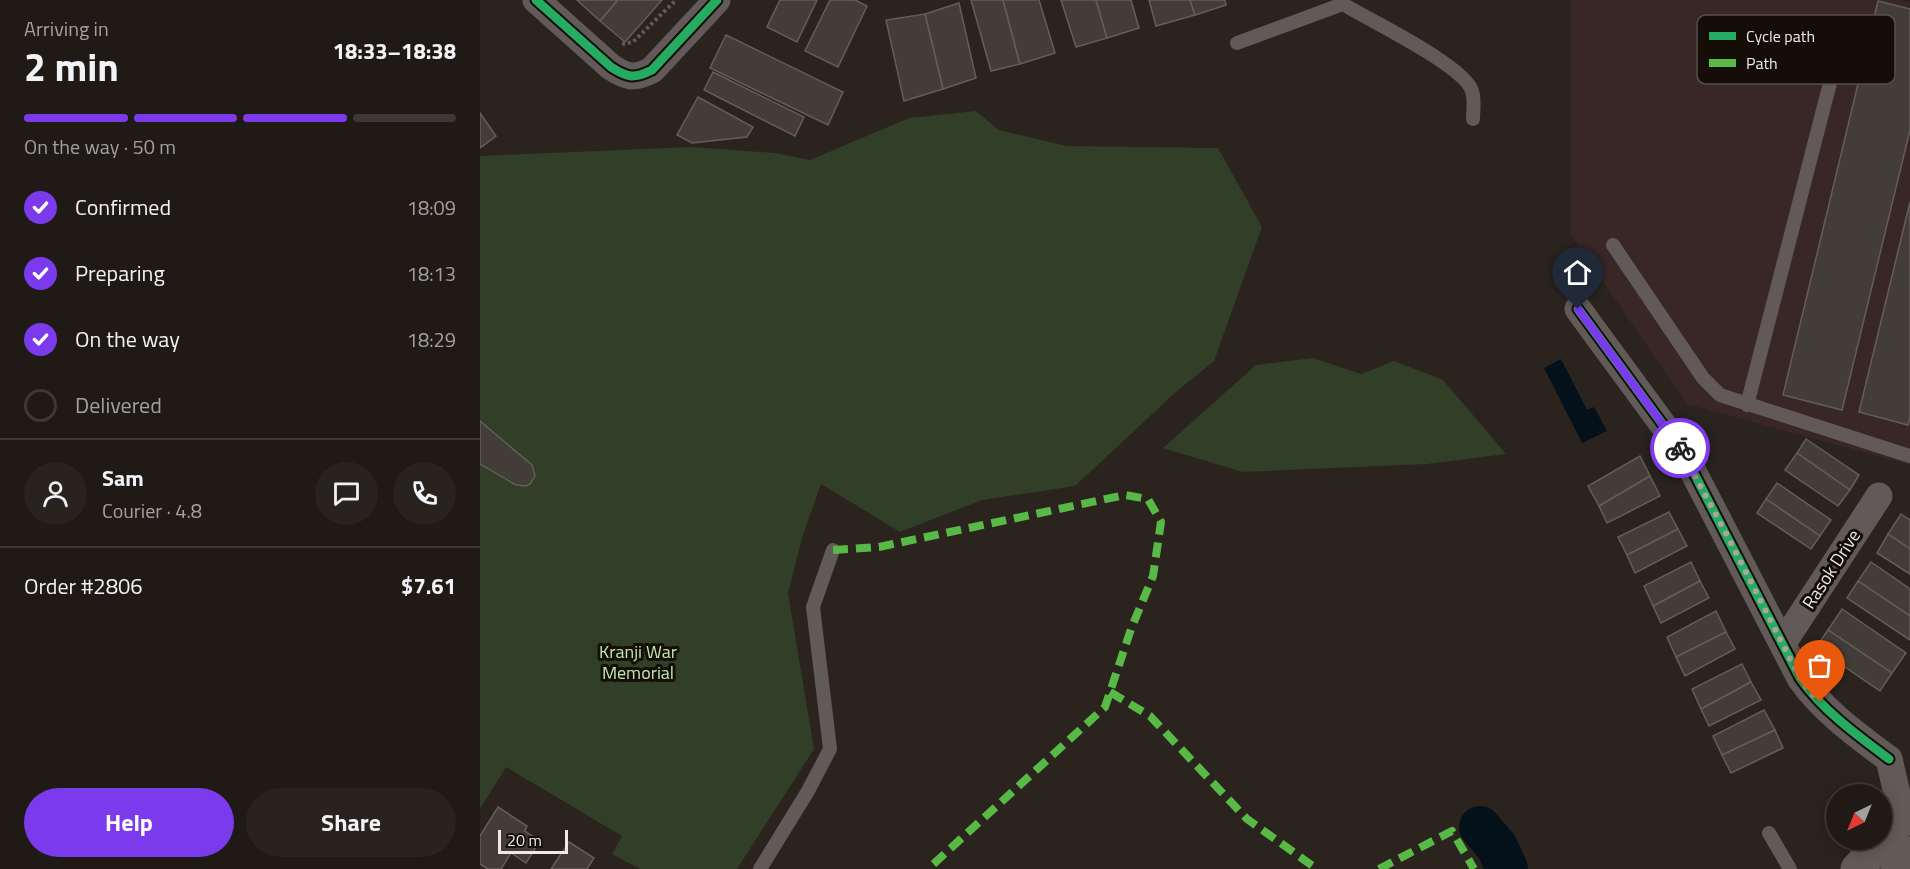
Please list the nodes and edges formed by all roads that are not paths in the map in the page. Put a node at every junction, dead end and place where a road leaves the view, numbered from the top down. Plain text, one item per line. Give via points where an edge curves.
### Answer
1 (536, 0) edge
2 (717, 0) edge
3 (1342, 2) edge
4 (1237, 43) dead end
5 (1830, 84) edge
6 (1473, 119) dead end
7 (1613, 244) dead end
8 (1578, 309) dead end
9 (1747, 405) junction
10 (1910, 456) edge
11 (1879, 496) dead end
12 (833, 550) dead end
13 (1782, 643) junction
14 (1900, 759) edge
15 (1905, 831) edge
16 (1768, 833) dead end
17 (760, 869) edge
18 (1790, 869) edge
19 (1857, 869) edge
20 (1897, 869) edge

1 - 2 street via 611,67 624,75 639,77 652,70
3 - 4 lane
3 - 6 lane via 1417,44 1462,76 1472,91
5 - 9 lane
7 - 9 lane via 1703,378 1720,395
8 - 13 street via 1683,452
9 - 10 lane
11 - 13 street, Rasok Drive
12 - 17 lane via 813,607 830,749
13 - 14 street via 1809,691 1832,713
14 - 15 street via 1899,802
15 - 19 main road
15 - 20 main road
16 - 18 lane

